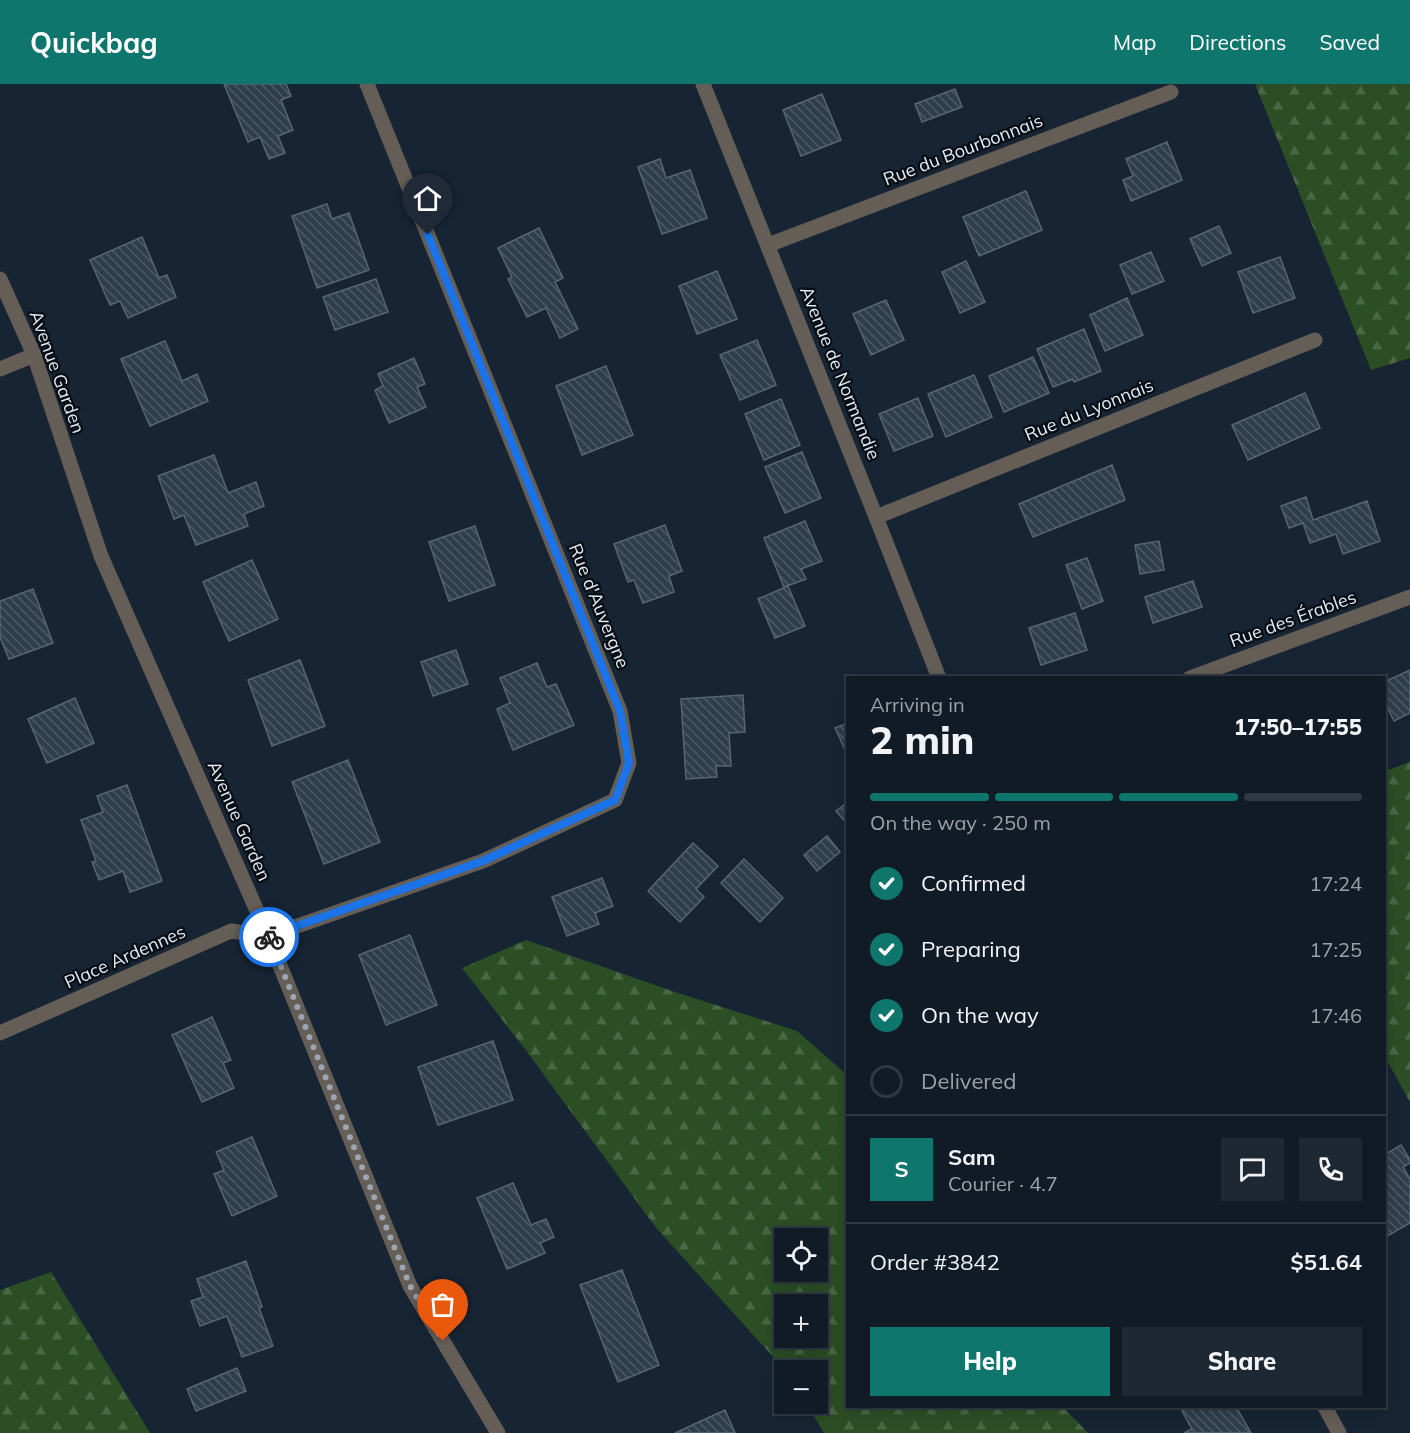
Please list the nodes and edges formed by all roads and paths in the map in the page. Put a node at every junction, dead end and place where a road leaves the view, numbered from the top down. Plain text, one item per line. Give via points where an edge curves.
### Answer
1 (367, 84) edge
2 (703, 84) edge
3 (1171, 92) dead end
4 (768, 245) junction
5 (0, 279) edge
6 (1315, 340) dead end
7 (34, 356) junction
8 (0, 369) edge
9 (876, 517) junction
10 (1410, 597) edge
11 (938, 676) edge
12 (1195, 676) edge
13 (268, 936) junction
14 (0, 1033) edge
15 (1326, 1408) edge
16 (498, 1433) edge
17 (1339, 1433) edge

1 - 13 street, Rue d'Auvergne via 620,711 629,763 615,800 483,861
2 - 4 street, Avenue de Normandie
3 - 4 street, Rue du Bourbonnais
4 - 9 street, Avenue de Normandie
5 - 7 street, Avenue Garden
6 - 9 street, Rue du Lyonnais
7 - 8 street
7 - 13 street, Avenue Garden via 101,556
9 - 11 street, Avenue de Normandie
10 - 12 street, Rue des Érables
13 - 14 street, Place Ardennes via 231,931
13 - 16 street, Avenue Garden via 410,1286
15 - 17 street

